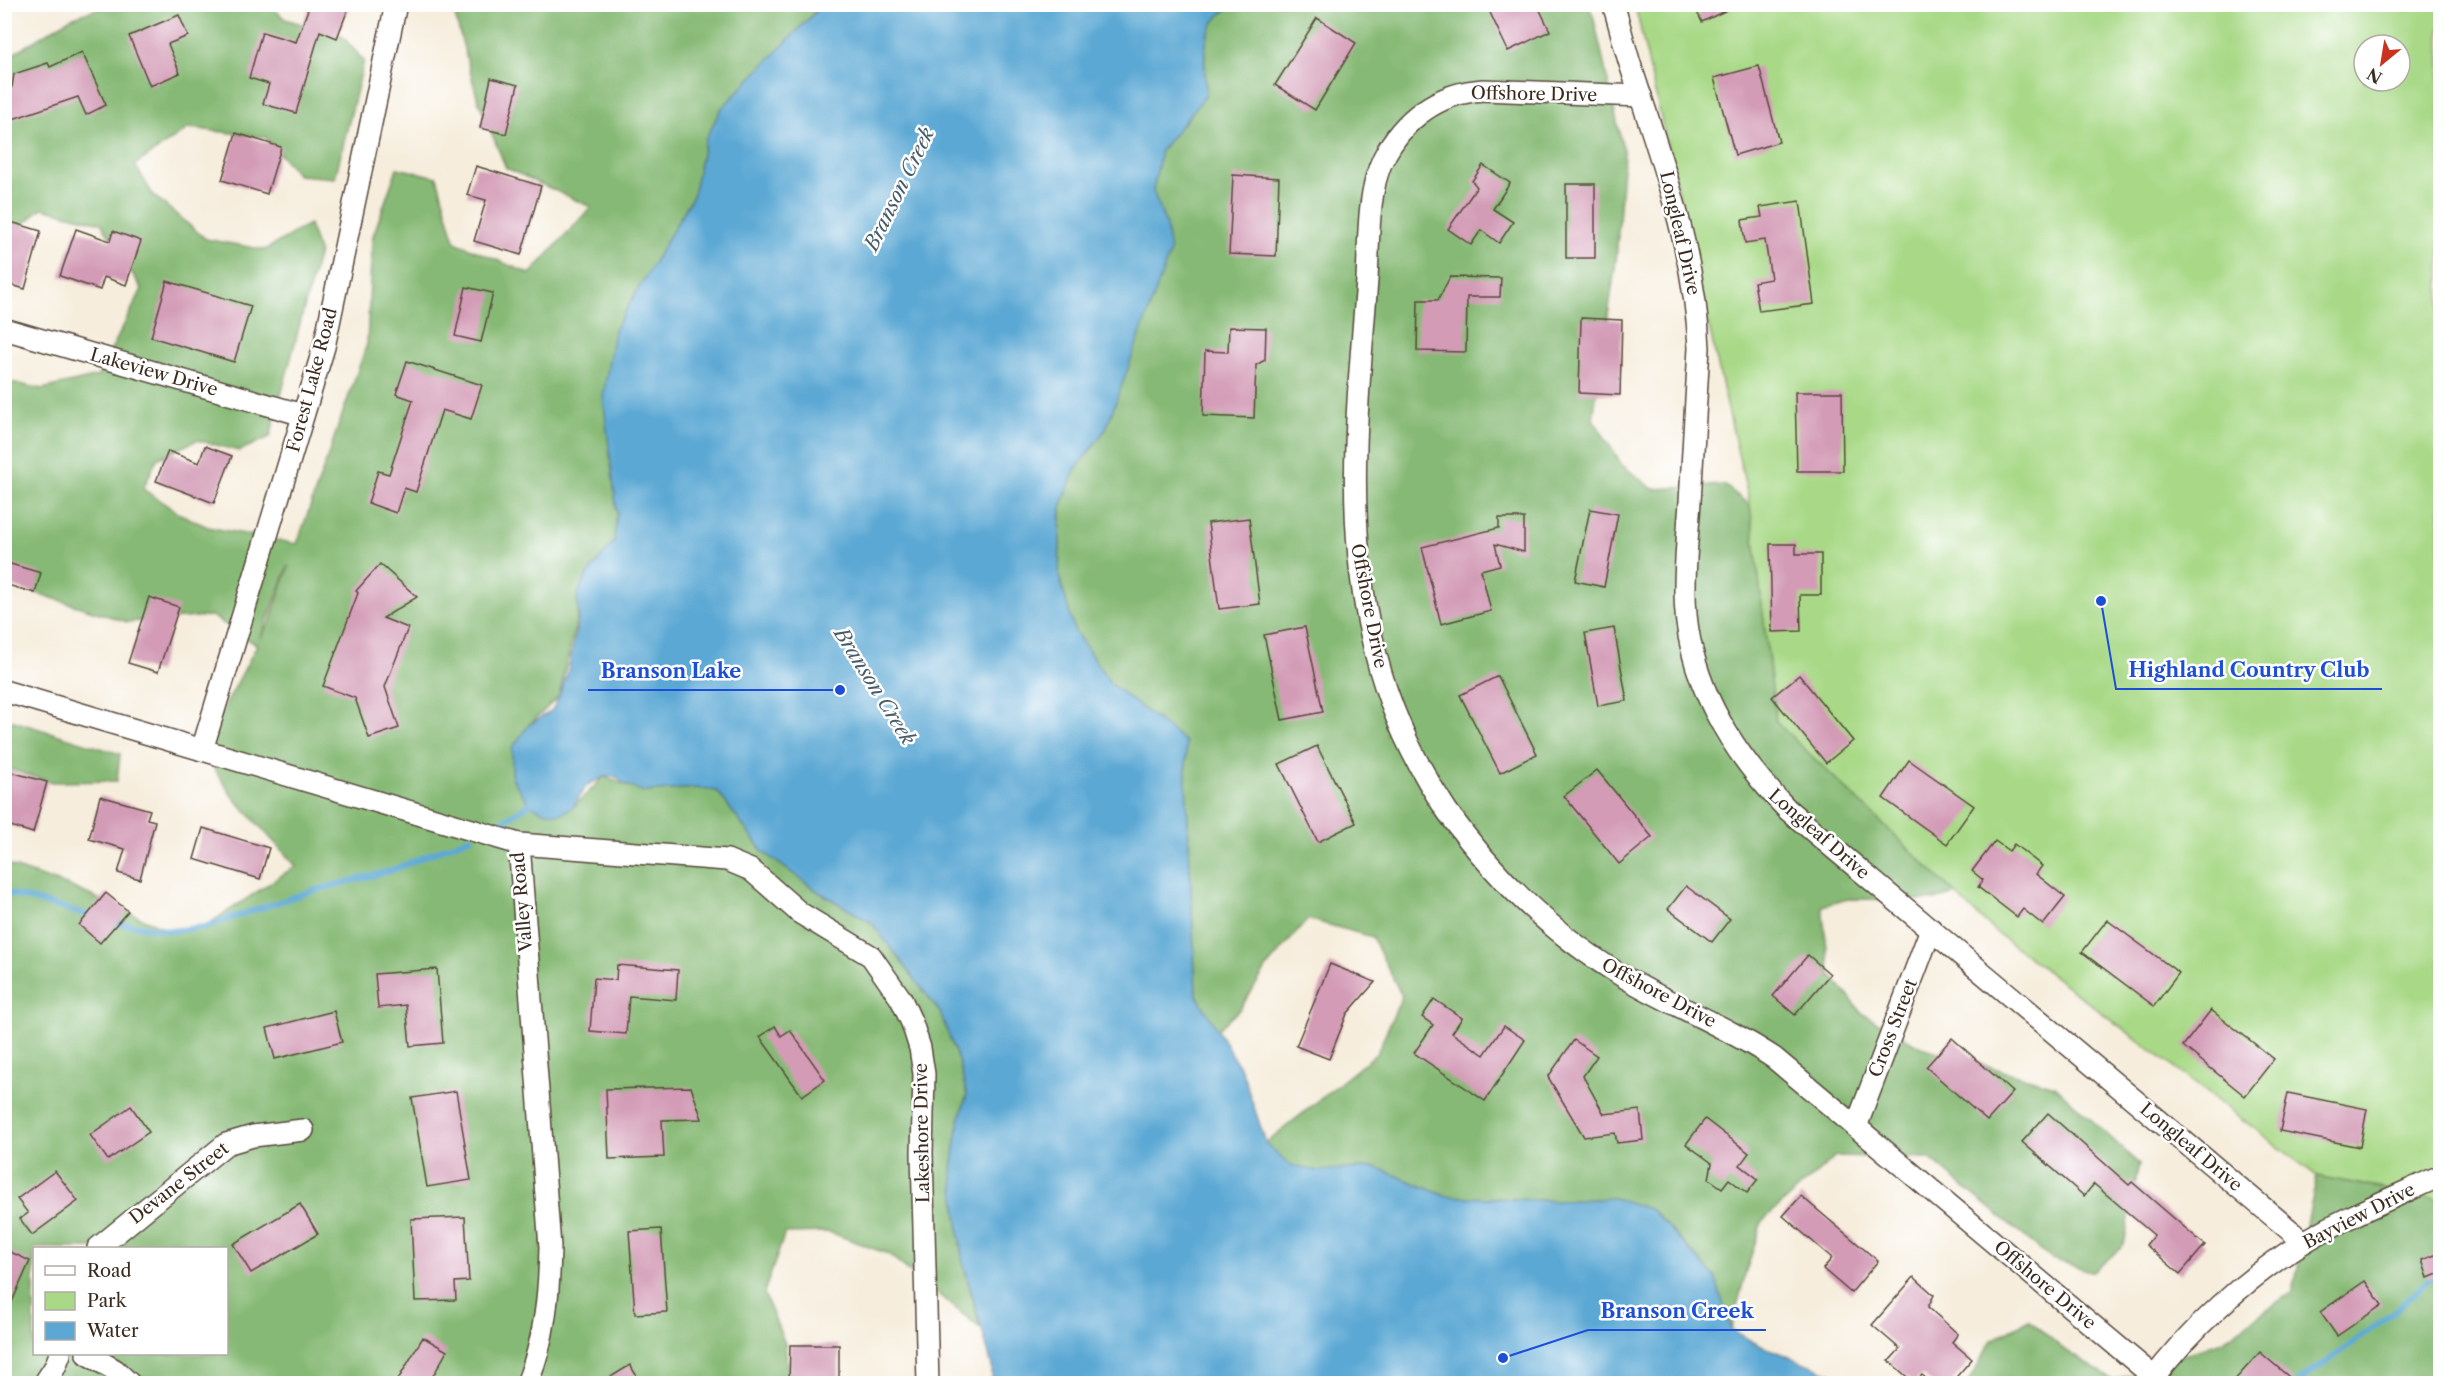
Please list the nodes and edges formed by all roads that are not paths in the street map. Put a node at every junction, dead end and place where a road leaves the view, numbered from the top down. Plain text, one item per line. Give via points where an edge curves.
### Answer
1 (396, 4) edge
2 (1613, 4) edge
3 (1641, 96) junction
4 (4, 329) edge
5 (303, 415) junction
6 (4, 691) edge
7 (202, 750) junction
8 (519, 844) junction
9 (1931, 928) junction
10 (1856, 1127) junction
11 (303, 1130) dead end
12 (2440, 1176) edge
13 (2304, 1242) junction
14 (99, 1247) edge
15 (59, 1355) edge
16 (90, 1355) edge
17 (2152, 1380) edge
18 (44, 1383) edge
19 (130, 1383) edge
20 (527, 1383) edge
21 (928, 1383) edge

1 - 5 street, Forest Lake Road via 324,347
2 - 3 street, Longleaf Drive
3 - 9 street, Longleaf Drive via 1672,193 1697,309 1699,348 1685,590 1702,680 1726,734 1760,782 1788,810
3 - 10 street, Offshore Drive via 1483,90 1457,93 1412,119 1394,139 1382,162 1372,200 1354,484 1362,588 1372,640 1387,690 1418,762 1468,839 1520,897 1591,956 1624,977 1741,1036 1766,1053
4 - 5 street, Lakeview Drive
5 - 7 street, Forest Lake Road
6 - 7 street, Valley Road
7 - 8 street, Valley Road
8 - 20 street, Valley Road via 550,1247 545,1325
8 - 21 street, Lakeshore Drive via 710,858 740,864 801,913 871,956 901,999 912,1023 924,1074 922,1153
9 - 10 street, Cross Street
9 - 13 street, Longleaf Drive
10 - 17 street, Offshore Drive
11 - 14 street, Devane Street via 253,1136 226,1144
12 - 13 street, Bayview Drive
13 - 17 street, Bayview Drive via 2221,1306
15 - 18 street
16 - 19 street

